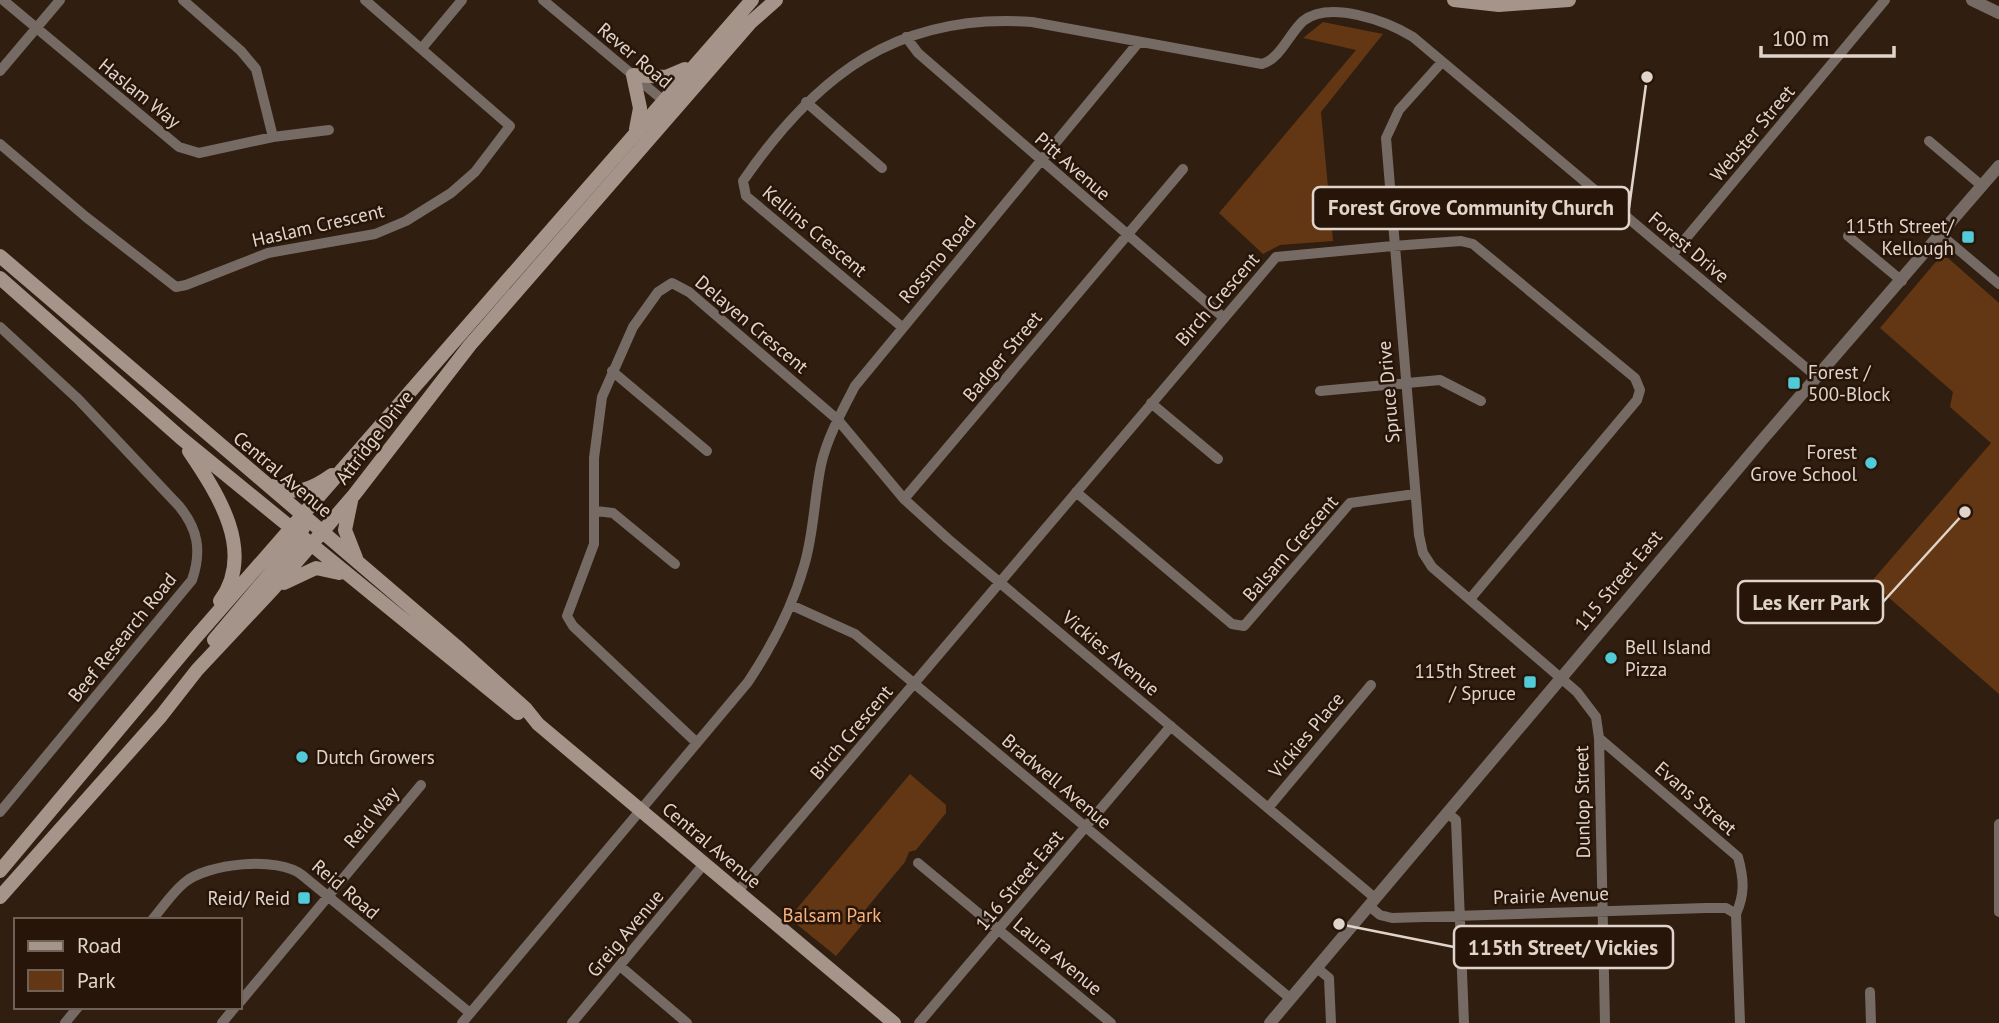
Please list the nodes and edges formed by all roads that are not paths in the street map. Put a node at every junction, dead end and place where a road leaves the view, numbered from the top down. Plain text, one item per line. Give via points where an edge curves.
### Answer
1 (3, 0) edge
2 (60, 0) edge
3 (183, 0) edge
4 (365, 0) edge
5 (463, 0) edge
6 (543, 0) edge
7 (752, 0) edge
8 (776, 0) edge
9 (1454, 0) edge
10 (1569, 0) edge
11 (1885, 0) edge
12 (1972, 0) edge
13 (1999, 13) edge
14 (36, 28) junction
15 (906, 37) junction
16 (1138, 43) junction
17 (422, 48) junction
18 (1442, 62) junction
19 (692, 64) junction
20 (0, 71) edge
21 (632, 75) junction
22 (806, 102) junction
23 (668, 104) junction
24 (329, 130) dead end
25 (636, 130) junction
26 (273, 137) junction
27 (1929, 141) dead end
28 (0, 144) edge
29 (1041, 163) junction
30 (1999, 166) edge
31 (883, 168) dead end
32 (1183, 169) dead end
33 (1982, 186) junction
34 (1941, 235) junction
35 (1127, 236) junction
36 (1848, 236) dead end
37 (1393, 246) junction
38 (1672, 255) junction
39 (0, 256) edge
40 (0, 278) edge
41 (1902, 281) junction
42 (1999, 284) edge
43 (1223, 317) junction
44 (0, 327) edge
45 (902, 327) junction
46 (612, 371) junction
47 (1817, 377) junction
48 (1406, 383) junction
49 (1320, 391) dead end
50 (1481, 401) dead end
51 (1151, 403) junction
52 (838, 421) junction
53 (181, 438) junction
54 (707, 451) dead end
55 (1218, 459) dead end
56 (350, 463) junction
57 (262, 482) junction
58 (1076, 492) junction
59 (1415, 494) junction
60 (354, 495) junction
61 (904, 499) junction
62 (596, 511) junction
63 (303, 516) junction
64 (321, 531) junction
65 (301, 537) junction
66 (359, 562) junction
67 (675, 564) dead end
68 (347, 575) junction
69 (1000, 583) junction
70 (273, 589) junction
71 (1470, 599) junction
72 (791, 605) junction
73 (196, 637) junction
74 (197, 670) junction
75 (1560, 677) junction
76 (914, 685) junction
77 (1371, 685) dead end
78 (538, 724) junction
79 (1171, 726) junction
80 (1599, 738) junction
81 (697, 743) junction
82 (421, 785) dead end
83 (1268, 808) junction
84 (641, 811) junction
85 (0, 812) edge
86 (1447, 813) junction
87 (1999, 824) edge
88 (1085, 828) junction
89 (918, 863) dead end
90 (704, 864) junction
91 (0, 871) edge
92 (737, 892) junction
93 (328, 896) junction
94 (0, 897) edge
95 (1372, 902) junction
96 (1999, 906) edge
97 (1602, 911) junction
98 (1999, 912) edge
99 (1462, 914) junction
100 (1736, 914) junction
101 (154, 918) edge
102 (1000, 930) junction
103 (620, 967) junction
104 (1317, 968) junction
105 (1870, 992) dead end
106 (1291, 999) junction
107 (242, 1000) edge
108 (76, 1009) edge
109 (233, 1009) edge
110 (470, 1013) junction
111 (65, 1023) edge
112 (222, 1023) edge
113 (461, 1023) edge
114 (572, 1023) edge
115 (687, 1023) edge
116 (894, 1023) edge
117 (919, 1023) edge
118 (1111, 1023) edge
119 (1270, 1023) edge
120 (1331, 1023) edge
121 (1464, 1023) edge
122 (1605, 1023) edge
123 (1740, 1023) edge
124 (1871, 1023) edge

1 - 14 street
2 - 14 street
3 - 26 street via 256,69
4 - 17 street, Haslam Crescent
5 - 17 street
6 - 21 street, Rever Road
7 - 19 main road, Attridge Drive
8 - 23 main road, Attridge Drive
9 - 10 main road via 1499,5
11 - 38 street, Webster Street
12 - 13 street
14 - 20 street
14 - 26 street, Haslam Way via 179,147 199,153
15 - 16 street, Kellins Crescent via 962,23 1005,20
15 - 22 street, Kellins Crescent via 847,67
15 - 29 street, Pitt Avenue via 918,53
16 - 18 street via 1262,64 1273,60 1304,21 1333,12 1393,26
16 - 29 street, Rossmo Road
17 - 28 street, Haslam Crescent via 510,125 475,172 406,221 375,233 268,253 187,285 169,284
18 - 37 street, Spruce Drive via 1388,127
18 - 38 street, Forest Drive
19 - 21 main road via 666,77
19 - 23 main road, Attridge Drive
21 - 23 street, Rever Road
21 - 25 main road via 640,108
22 - 31 street
22 - 45 street, Kellins Crescent via 749,172 742,189
23 - 25 main road, Attridge Drive
23 - 60 main road, Attridge Drive
24 - 26 street, Haslam Way
25 - 56 main road, Attridge Drive
27 - 33 street
29 - 35 street, Pitt Avenue
29 - 45 street, Rossmo Road
30 - 33 street, 115 Street East
32 - 35 street, Badger Street
33 - 34 street, 115 Street East
34 - 41 street, 115 Street East
34 - 42 street
35 - 43 street, Pitt Avenue
35 - 61 street, Badger Street
36 - 41 street
37 - 43 street, Birch Crescent via 1276,257
37 - 48 street, Spruce Drive
37 - 71 street, Birch Crescent via 1461,242 1479,247 1635,378 1640,390 1623,418
38 - 47 street, Forest Drive
39 - 57 main road, Central Avenue
40 - 53 main road, Central Avenue
41 - 47 street, 115 Street East
43 - 51 street, Birch Crescent
44 - 85 street, Beef Research Road via 62,383 179,506 192,522 200,559 185,589
45 - 52 street, Rossmo Road via 855,386
46 - 52 street, Delayen Crescent via 645,309 665,286 676,284
46 - 54 street
46 - 62 street, Delayen Crescent via 595,436
47 - 75 street, 115 Street East
48 - 49 street
48 - 50 street via 1440,380
48 - 59 street, Spruce Drive
51 - 55 street
51 - 58 street, Birch Crescent
52 - 61 street, Vickies Avenue
52 - 72 street, Rossmo Road via 822,463 809,547
53 - 65 main road, Central Avenue
53 - 73 main road via 214,492 237,554 227,592
56 - 57 main road via 307,490 289,491
56 - 63 main road, Attridge Drive
57 - 63 main road, Central Avenue
58 - 59 street, Balsam Crescent via 1232,624 1244,626 1350,503
58 - 69 street, Birch Crescent
59 - 71 street, Spruce Drive via 1423,553 1432,567
60 - 64 main road, Attridge Drive
60 - 66 main road via 345,530
61 - 69 street, Vickies Avenue
62 - 67 street via 613,513
62 - 81 street, Delayen Crescent via 594,544 567,616
63 - 64 main road, Central Avenue
63 - 65 main road, Attridge Drive
64 - 65 main road, Attridge Drive
64 - 66 main road, Central Avenue
65 - 68 main road, Central Avenue
65 - 70 main road, Attridge Drive
65 - 73 main road, Attridge Drive
65 - 74 main road via 214,641
66 - 78 main road, Central Avenue
68 - 70 main road via 316,568
68 - 78 main road, Central Avenue via 520,715
69 - 76 street, Birch Crescent
69 - 79 street, Vickies Avenue
70 - 74 main road, Attridge Drive
71 - 75 street, Spruce Drive
72 - 76 street, Bradwell Avenue via 855,635
72 - 81 street, Rossmo Road via 754,675
73 - 91 main road, Attridge Drive
74 - 94 main road, Attridge Drive
75 - 80 street, Dunlop Street via 1595,717
75 - 86 street, 115 Street East
76 - 88 street, Bradwell Avenue
76 - 92 street, Birch Crescent
77 - 83 street, Vickies Place
78 - 84 main road, Central Avenue
79 - 83 street, Vickies Avenue
79 - 88 street, 116 Street East
80 - 97 street, Dunlop Street
80 - 100 street, Evans Street via 1738,857 1744,878
81 - 84 street, Rossmo Road
82 - 93 street, Reid Way
83 - 95 street, Vickies Avenue
84 - 90 main road, Central Avenue
84 - 110 street
86 - 95 street, 115 Street East
86 - 99 street via 1456,820
87 - 96 street
88 - 102 street, 116 Street East
88 - 106 street, Bradwell Avenue
89 - 102 street, Laura Avenue
90 - 92 main road, Central Avenue
90 - 103 street, Greig Avenue
92 - 116 main road, Central Avenue
93 - 101 street, Reid Road via 284,866 210,869 182,884
93 - 107 street, Reid Way
93 - 110 street, Reid Road
95 - 99 street, Prairie Avenue via 1380,915 1392,918
95 - 104 street, 115 Street East
96 - 98 street
97 - 99 street, Prairie Avenue
97 - 100 street, Prairie Avenue via 1726,908
97 - 122 street, Dunlop Street
99 - 121 street
100 - 123 street, Evans Street
102 - 117 street, 116 Street East
102 - 118 street, Laura Avenue
103 - 114 street, Greig Avenue
103 - 115 street
104 - 106 street, 115 Street East
104 - 120 street via 1329,978
105 - 124 street
106 - 119 street, 115 Street East
108 - 111 street
109 - 112 street
110 - 113 street

